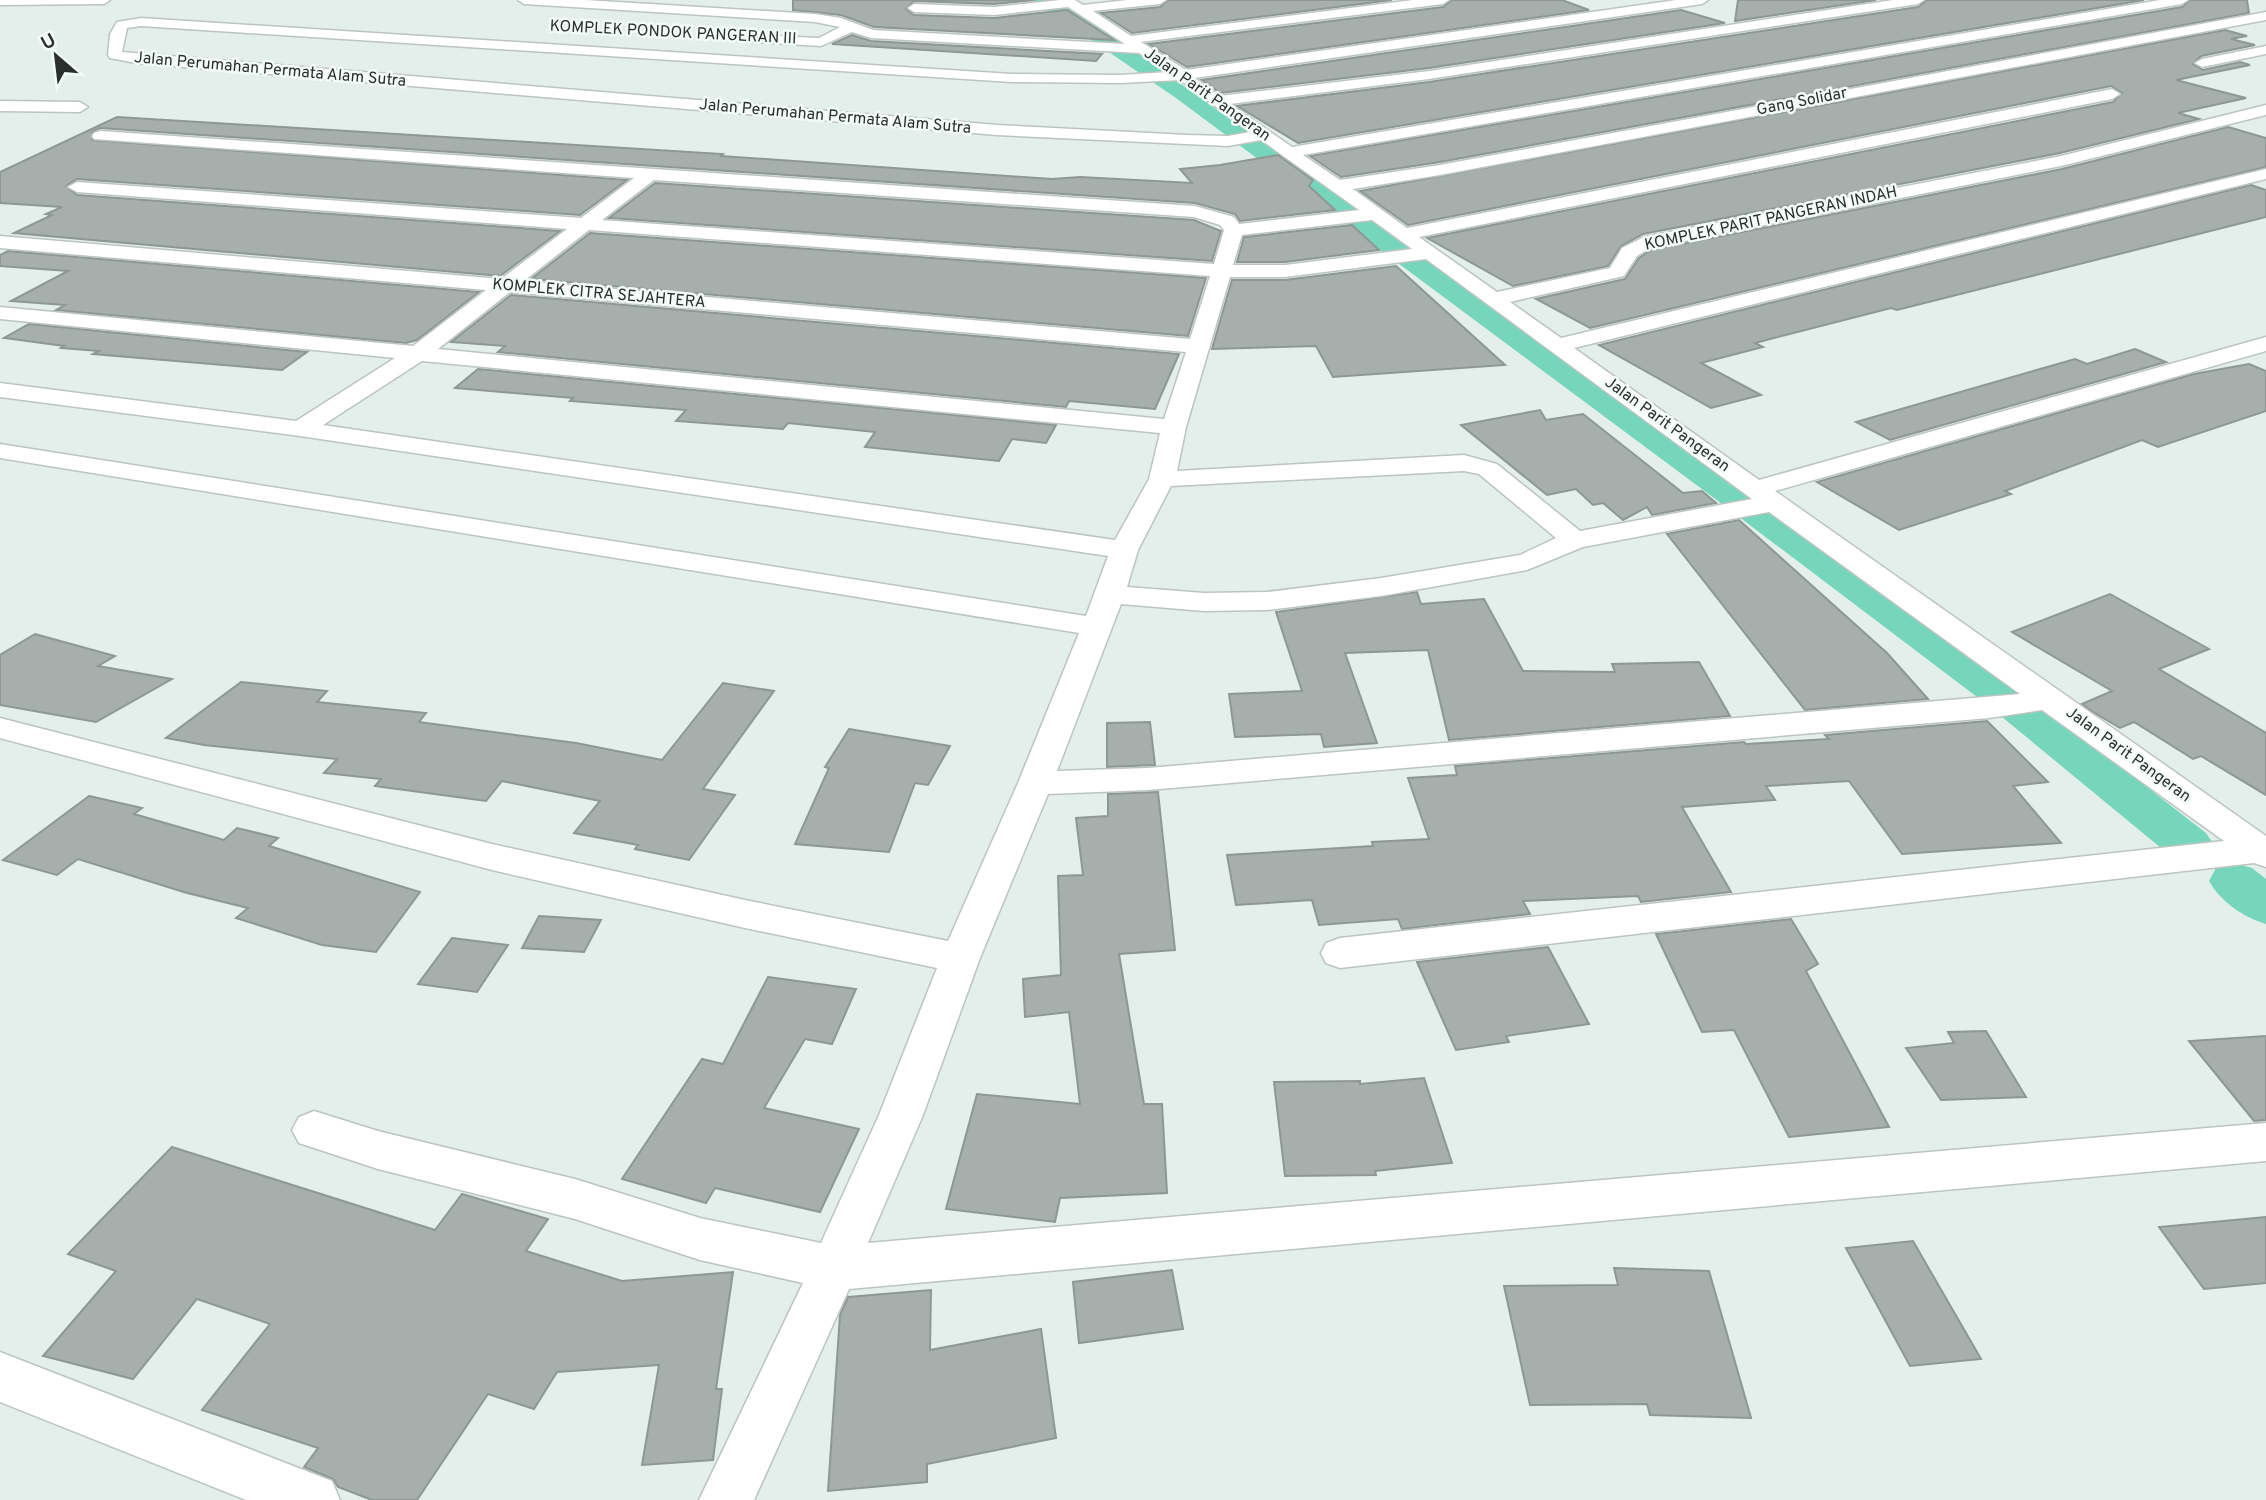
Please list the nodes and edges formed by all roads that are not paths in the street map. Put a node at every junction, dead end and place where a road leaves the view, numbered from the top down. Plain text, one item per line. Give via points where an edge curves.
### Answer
1 (104, 0) edge
2 (524, 0) edge
3 (1160, 0) edge
4 (1443, 0) edge
5 (1702, 0) edge
6 (1918, 0) edge
7 (2182, 0) edge
8 (0, 1) edge
9 (1070, 4) edge
10 (843, 5) dead end
11 (914, 8) dead end
12 (2266, 16) edge
13 (865, 17) dead end
14 (904, 20) dead end
15 (982, 25) dead end
16 (851, 27) junction
17 (726, 36) dead end
18 (1853, 39) dead end
19 (1133, 46) junction
20 (1886, 50) junction
21 (2266, 50) edge
22 (2202, 63) dead end
23 (1178, 75) junction
24 (2112, 94) dead end
25 (1216, 101) junction
26 (0, 106) edge
27 (17, 106) junction
28 (80, 107) dead end
29 (2266, 110) edge
30 (0, 114) edge
31 (100, 136) dead end
32 (1258, 136) junction
33 (1289, 152) junction
34 (650, 174) junction
35 (2266, 174) edge
36 (1338, 186) junction
37 (77, 187) dead end
38 (1370, 215) junction
39 (585, 225) junction
40 (1234, 230) junction
41 (1404, 234) junction
42 (0, 242) edge
43 (1431, 253) junction
44 (1221, 271) junction
45 (506, 286) junction
46 (1494, 299) junction
47 (0, 313) edge
48 (2266, 344) edge
49 (1199, 345) junction
50 (1558, 345) junction
51 (417, 354) junction
52 (0, 390) edge
53 (1174, 426) junction
54 (300, 429) junction
55 (0, 451) edge
56 (1162, 480) junction
57 (1763, 499) junction
58 (1575, 540) junction
59 (1124, 550) junction
60 (1110, 594) junction
61 (1097, 627) junction
62 (2040, 700) junction
63 (0, 728) edge
64 (1035, 783) junction
65 (2263, 852) edge
66 (1340, 953) dead end
67 (960, 958) junction
68 (314, 1130) dead end
69 (2266, 1142) edge
70 (834, 1268) junction
71 (0, 1377) edge
72 (313, 1500) edge
73 (726, 1500) edge

1 - 8 street
2 - 16 street via 815,18
3 - 9 street
4 - 19 street
5 - 23 street
6 - 25 street via 1419,77
7 - 20 street
9 - 11 street via 994,11
9 - 19 street, Jalan Parit Pangeran
10 - 13 street via 826,14
12 - 36 street, Gang Solidar
14 - 15 street
16 - 17 street, KOMPLEK PONDOK PANGERAN III via 821,41
16 - 19 street via 871,34 1095,48
18 - 20 street
19 - 23 street, Jalan Parit Pangeran
20 - 33 street
21 - 22 street
23 - 25 street, Jalan Parit Pangeran
23 - 32 street, Jalan Perumahan Permata Alam Sutra via 1012,78 141,22 122,25 115,55 997,130 1228,141
24 - 41 street
25 - 32 street, Jalan Parit Pangeran
26 - 27 street
27 - 28 street
27 - 30 street
29 - 46 street, KOMPLEK PARIT PANGERAN INDAH via 2061,160 1644,243 1629,252 1617,272
31 - 34 street
32 - 33 street, Jalan Parit Pangeran
33 - 36 street, Jalan Parit Pangeran
34 - 39 street
34 - 40 street via 1195,212 1227,221
35 - 50 street
36 - 38 street, Jalan Parit Pangeran
37 - 39 street
38 - 40 street
38 - 41 street, Jalan Parit Pangeran
39 - 44 street
39 - 45 street
40 - 44 street
41 - 43 street, Jalan Parit Pangeran
42 - 45 street, KOMPLEK CITRA SEJAHTERA
43 - 44 street via 1285,271
43 - 46 street, Jalan Parit Pangeran
44 - 49 street
45 - 49 street, KOMPLEK CITRA SEJAHTERA
45 - 51 street
46 - 50 street, Jalan Parit Pangeran
47 - 51 street
48 - 57 street
49 - 53 street
50 - 57 street, Jalan Parit Pangeran
51 - 53 street
51 - 54 street
52 - 54 street
53 - 56 street
54 - 59 street
55 - 61 street
56 - 58 street via 1464,463 1488,469
56 - 59 street
57 - 58 street via 1728,511
57 - 62 street, Jalan Parit Pangeran
58 - 60 street via 1527,562 1266,601 1203,602
59 - 60 street
60 - 61 street
61 - 64 street
62 - 64 street via 1161,778
62 - 65 street, Jalan Parit Pangeran
63 - 67 street via 492,858
64 - 67 street
65 - 66 street
67 - 70 street via 901,1115
68 - 70 street via 575,1199 700,1239
69 - 70 street
70 - 73 street
71 - 72 street

